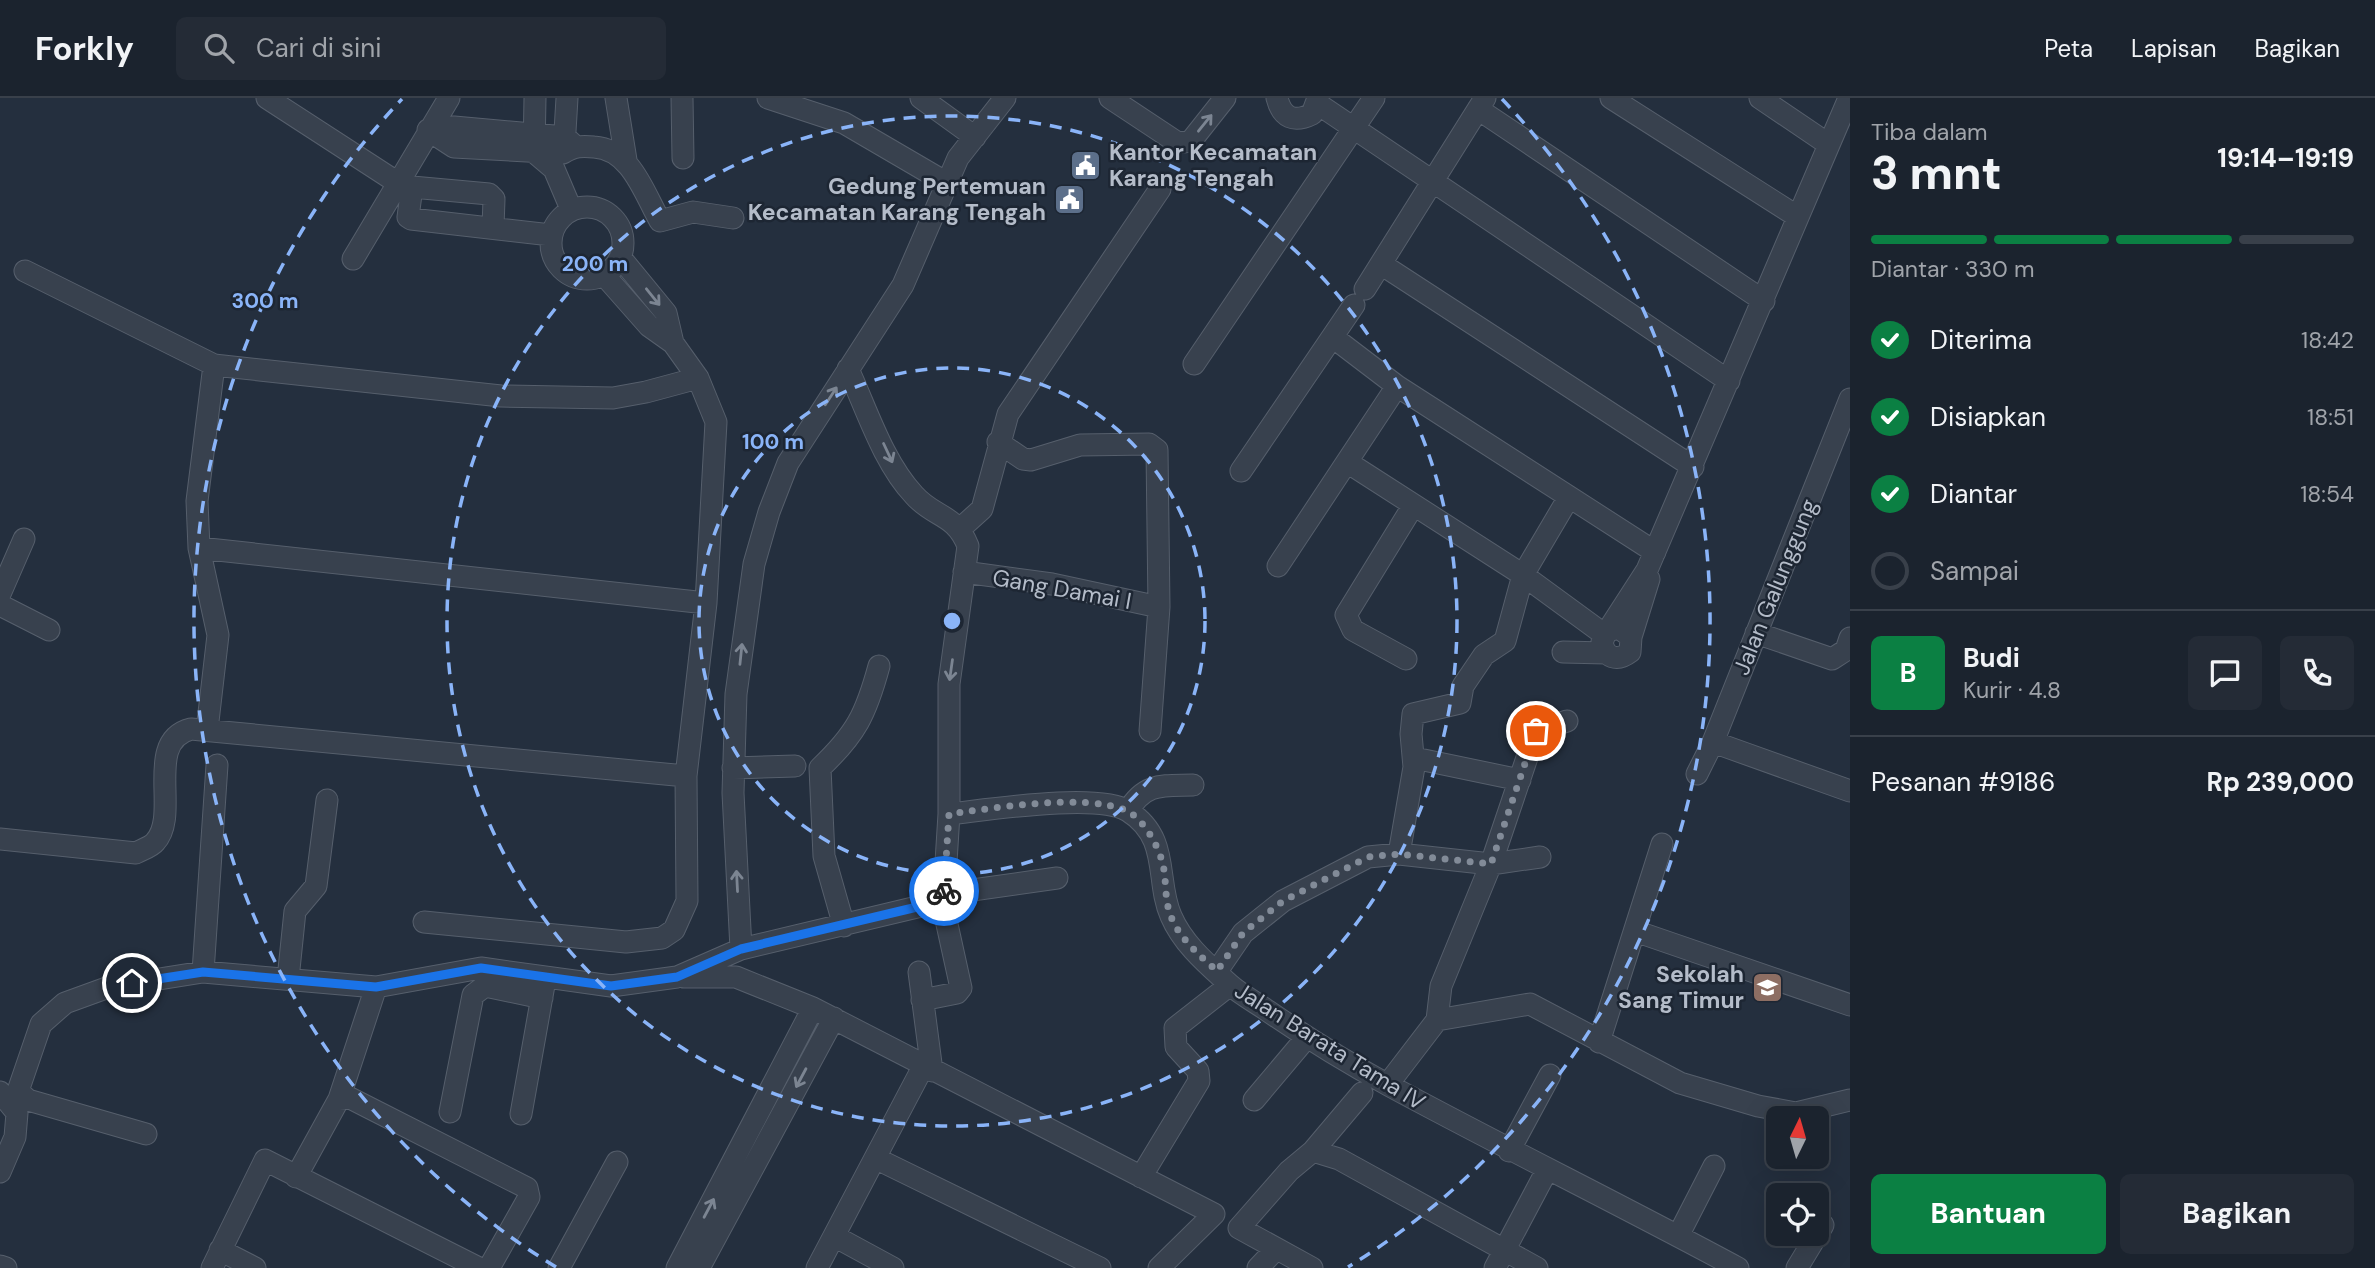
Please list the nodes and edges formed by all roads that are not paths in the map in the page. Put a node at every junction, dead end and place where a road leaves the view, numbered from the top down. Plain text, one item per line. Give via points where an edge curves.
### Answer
1 (267, 98) edge
2 (535, 98) edge
3 (567, 98) edge
4 (616, 98) edge
5 (682, 98) edge
6 (768, 98) edge
7 (921, 98) edge
8 (1005, 98) edge
9 (1110, 98) edge
10 (1225, 98) edge
11 (1277, 98) edge
12 (1374, 98) edge
13 (1611, 98) edge
14 (1760, 98) edge
15 (1849, 98) edge
16 (445, 99) edge
17 (1318, 101) edge
18 (1481, 104) edge
19 (1355, 126) junction
20 (428, 130) junction
21 (975, 137) junction
22 (533, 143) junction
23 (1828, 144) junction
24 (564, 151) junction
25 (683, 158) dead end
26 (626, 160) junction
27 (1433, 181) junction
28 (945, 182) junction
29 (398, 183) junction
30 (1160, 189) dead end
31 (571, 209) junction
32 (1797, 217) junction
33 (733, 218) dead end
34 (493, 227) dead end
35 (551, 235) junction
36 (620, 257) junction
37 (353, 259) dead end
38 (1381, 264) junction
39 (25, 271) dead end
40 (604, 275) junction
41 (1763, 301) junction
42 (1334, 338) junction
43 (673, 343) junction
44 (1194, 364) dead end
45 (214, 365) junction
46 (848, 369) junction
47 (698, 378) junction
48 (1729, 382) junction
49 (1397, 386) junction
50 (1850, 398) edge
51 (998, 442) junction
52 (1347, 463) junction
53 (1693, 467) junction
54 (1241, 471) dead end
55 (1569, 497) junction
56 (1413, 506) junction
57 (961, 528) junction
58 (24, 539) dead end
59 (199, 548) junction
60 (1651, 561) junction
61 (1278, 566) dead end
62 (964, 572) junction
63 (1523, 575) junction
64 (0, 594) edge
65 (706, 603) junction
66 (0, 605) edge
67 (1159, 607) junction
68 (49, 630) dead end
69 (1756, 633) junction
70 (1850, 638) edge
71 (1613, 639) junction
72 (1563, 652) dead end
73 (1406, 659) dead end
74 (879, 666) dead end
75 (1567, 721) dead end
76 (207, 730) junction
77 (1150, 731) dead end
78 (1713, 742) junction
79 (217, 765) dead end
80 (795, 766) dead end
81 (1415, 767) junction
82 (733, 768) junction
83 (1697, 774) dead end
84 (686, 776) junction
85 (1520, 780) junction
86 (1193, 785) dead end
87 (1850, 791) edge
88 (327, 800) dead end
89 (1128, 811) junction
90 (949, 814) junction
91 (0, 839) edge
92 (1662, 844) dead end
93 (1399, 854) junction
94 (1539, 857) dead end
95 (1491, 864) junction
96 (1057, 878) dead end
97 (943, 895) junction
98 (425, 922) dead end
99 (844, 926) junction
100 (1635, 931) junction
101 (741, 949) junction
102 (203, 972) junction
103 (919, 972) dead end
104 (677, 977) junction
105 (1223, 978) junction
106 (288, 979) junction
107 (376, 987) junction
108 (544, 988) junction
109 (922, 1000) junction
110 (1850, 1005) edge
111 (813, 1008) junction
112 (834, 1018) junction
113 (1437, 1020) junction
114 (1307, 1037) junction
115 (1598, 1042) junction
116 (928, 1068) junction
117 (1550, 1075) dead end
118 (1388, 1084) junction
119 (1362, 1093) dead end
120 (9, 1094) edge
121 (339, 1099) junction
122 (1254, 1100) dead end
123 (1850, 1100) edge
124 (450, 1112) dead end
125 (521, 1114) dead end
126 (146, 1134) dead end
127 (1314, 1151) junction
128 (1509, 1151) junction
129 (877, 1160) junction
130 (617, 1163) dead end
131 (1714, 1166) dead end
132 (1547, 1170) junction
133 (0, 1172) edge
134 (296, 1177) junction
135 (1141, 1177) junction
136 (834, 1236) junction
137 (1678, 1236) junction
138 (1810, 1246) edge
139 (1276, 1249) junction
140 (216, 1259) edge
141 (1499, 1260) edge
142 (466, 1265) edge
143 (0, 1266) edge
144 (6, 1268) edge
145 (255, 1268) edge
146 (489, 1268) edge
147 (559, 1268) edge
148 (677, 1268) edge
149 (699, 1268) edge
150 (817, 1268) edge
151 (893, 1268) edge
152 (1100, 1268) edge
153 (1159, 1268) edge
154 (1258, 1268) edge
155 (1312, 1268) edge
156 (1537, 1268) edge
157 (1738, 1268) edge
158 (1797, 1268) edge

1 - 29 street
2 - 22 street
3 - 24 street
4 - 26 street
5 - 25 street
6 - 28 street via 844,123
7 - 21 street
8 - 21 street
9 -> 10 street via 1178,143 1191,141
11 - 17 street via 1280,110 1301,120 1312,114
12 - 19 street
13 - 32 street
14 - 23 street
15 - 23 street
16 - 20 street
17 - 19 street
18 - 27 street
18 - 41 street
19 - 27 street
19 - 44 street
20 - 22 street via 454,128
20 - 29 street
21 - 28 street
22 - 24 street
22 - 24 street
23 - 32 street
24 - 26 street via 601,147
24 - 31 street
26 - 33 street via 660,221 692,212
27 - 38 street
27 - 48 street
28 - 46 street via 903,285
29 - 37 street
30 - 51 street via 1008,414
31 - 35 street via 558,220
31 - 36 street via 588,206 605,211 618,223 623,240
32 - 41 street
34 - 35 street
35 - 40 street via 551,251 558,266 572,276
36 - 40 street
36 -> 43 street via 666,313
38 - 42 street
38 - 53 street
39 - 45 street
40 - 43 street via 649,326
41 - 48 street
42 - 49 street
42 - 54 street
43 - 47 street
45 - 47 street via 513,396 613,398
45 - 59 street via 197,501
46 -> 57 street via 894,467 915,497
82 -> 46 street via 754,564 788,463
47 - 65 street via 716,422
48 - 53 street
49 - 52 street
49 - 55 street
50 - 69 street, Jalan Galunggung
51 - 57 street via 982,509
51 - 67 street via 1031,460 1080,445 1149,444 1157,450
52 - 56 street
52 - 61 street
53 - 60 street
55 - 60 street
55 - 63 street
56 - 63 street
56 - 73 street via 1346,615 1353,629
57 - 62 street via 968,546
58 - 64 street
59 - 65 street
59 - 76 street via 218,635
60 - 71 street via 1649,581
62 - 67 street, Gang Damai I via 1052,584
62 -> 90 street via 949,684
63 - 71 street
63 - 81 street via 1505,641 1484,656 1463,686 1460,703 1413,713
65 - 84 street
66 - 68 street
67 - 77 street
69 - 70 street via 1832,659 1846,650
69 - 78 street, Jalan Galunggung
71 - 72 street
74 - 99 street via 868,706 849,740 820,768 824,856
75 - 85 street via 1536,731
76 - 84 street
76 - 91 street via 179,732 169,743 162,827 156,842 136,853
78 - 83 street, Jalan Galunggung
78 - 87 street
79 - 102 street
80 - 82 street
81 - 85 street via 1419,759 1426,759
81 - 93 street
101 -> 82 street
84 - 98 street via 687,901 674,930 662,938 626,942
85 - 95 street
86 - 89 street via 1155,786 1137,796
88 - 106 street via 316,886 295,911
89 - 90 street via 1100,804 1063,804
89 - 105 street, Jalan Barata Tama IV via 1150,834 1162,861 1170,914 1192,950
90 - 97 street
92 - 100 street
93 - 95 street
93 - 105 street via 1368,857 1283,901 1243,933
94 - 95 street
95 - 113 street via 1441,986
96 - 97 street
97 - 99 street via 934,903
97 - 109 street via 961,988 957,993
99 - 101 street
100 - 110 street
100 - 115 street
101 - 104 street
102 - 106 street
102 - 120 street via 109,987 65,1003 41,1024
103 - 109 street
104 - 108 street via 611,986
104 - 111 street via 736,977
105 - 114 street, Jalan Barata Tama IV
105 - 135 street via 1175,1028 1176,1046 1198,1072 1199,1081
106 - 107 street
107 - 108 street via 481,968
107 - 121 street
108 - 124 street via 485,986 473,995
108 - 125 street
109 - 116 street
111 - 112 street
148 -> 111 street
112 - 116 street
112 -> 149 street
113 - 115 street via 1530,1003
113 - 118 street
114 - 118 street, Jalan Barata Tama IV
114 - 122 street
115 - 123 street via 1680,1083 1758,1106 1796,1113
116 - 129 street
116 - 135 street
117 - 128 street
118 - 128 street, Jalan Barata Tama IV
119 - 127 street
120 - 126 street
120 - 133 street via 17,1113 15,1137
121 - 134 street
121 - 146 street via 350,1098 527,1188 529,1197
127 - 139 street via 1296,1164 1239,1228
127 - 141 street via 1339,1159
128 - 132 street, Jalan Barata Tama IV
129 - 136 street
129 - 152 street
130 - 147 street
131 - 137 street
132 - 137 street, Jalan Barata Tama IV
132 - 141 street
134 - 140 street via 265,1160
134 - 142 street
135 - 153 street via 1214,1214
136 - 150 street
136 - 151 street
137 - 157 street, Jalan Barata Tama IV
138 - 158 street
139 - 154 street
139 - 155 street
140 - 145 street
141 - 156 street
143 - 144 street

